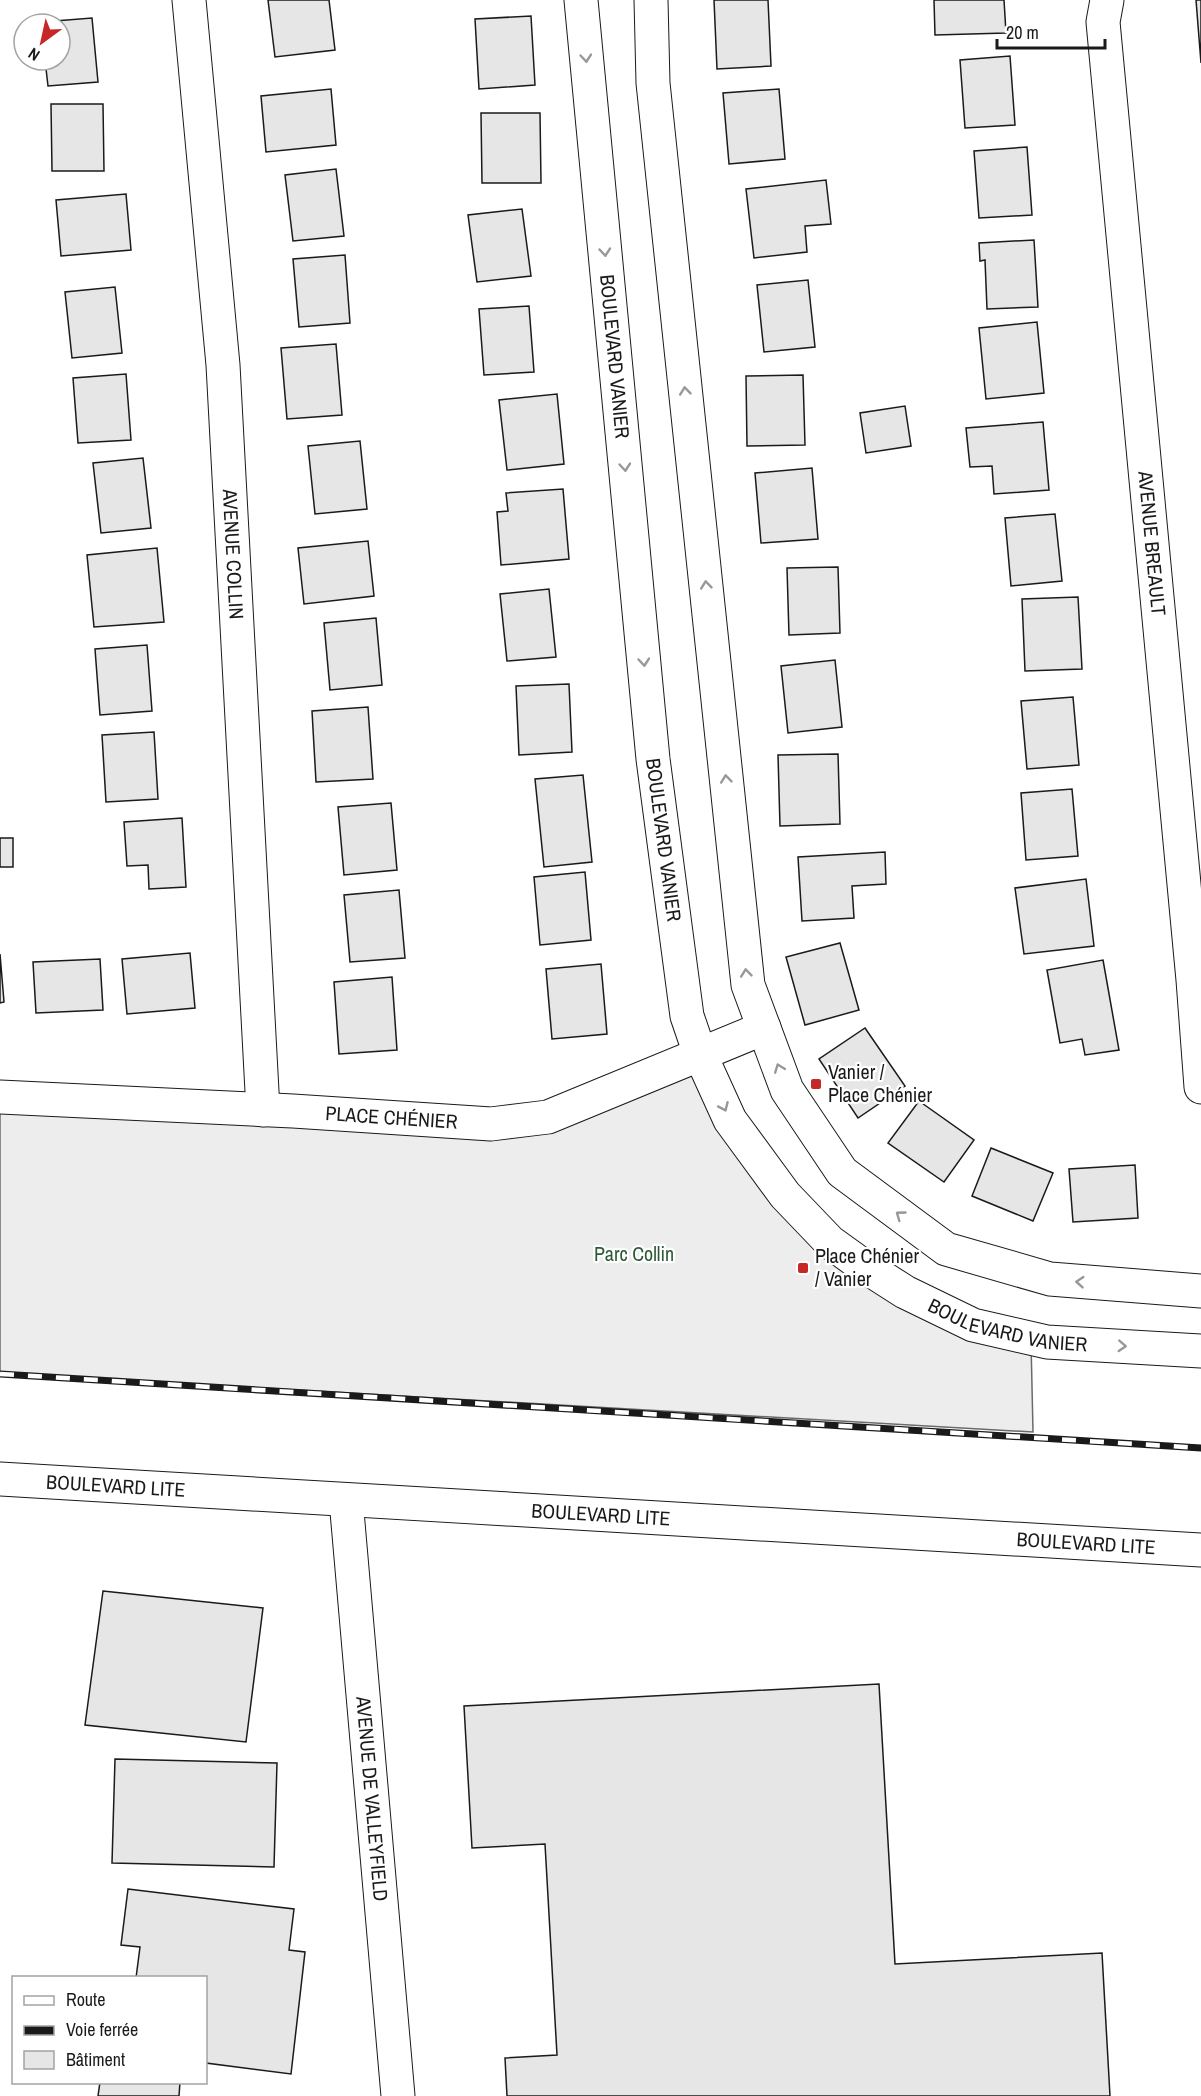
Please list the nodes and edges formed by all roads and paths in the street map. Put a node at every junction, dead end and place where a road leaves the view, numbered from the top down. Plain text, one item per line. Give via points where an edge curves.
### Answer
1 (189, 0) edge
2 (581, 0) edge
3 (651, 0) edge
4 (1107, 0) edge
5 (1197, 979) edge
6 (764, 1028) junction
7 (700, 1054) junction
8 (1201, 1087) edge
9 (0, 1097) edge
10 (263, 1110) junction
11 (1201, 1291) edge
12 (1201, 1351) edge
13 (0, 1479) edge
14 (346, 1500) junction
15 (1201, 1551) edge
16 (398, 2096) edge

1 - 10 street, AVENUE COLLIN via 223,365
2 -> 7 street, BOULEVARD VANIER via 653,759 687,1016
6 -> 3 street via 746,973 653,83
4 - 5 street, AVENUE BREAULT via 1103,22
5 - 8 street, AVENUE BREAULT
6 - 7 street, PLACE CHÉNIER
11 -> 6 street via 1050,1279 946,1249 842,1172 788,1090
7 - 10 street, PLACE CHÉNIER via 548,1117 503,1123
7 -> 12 street, BOULEVARD VANIER via 730,1120 785,1195 831,1242 905,1292 973,1325 1047,1342
9 - 10 street, PLACE CHÉNIER
13 - 14 street, BOULEVARD LITE
14 - 15 street, BOULEVARD LITE
14 - 16 street, AVENUE DE VALLEYFIELD

